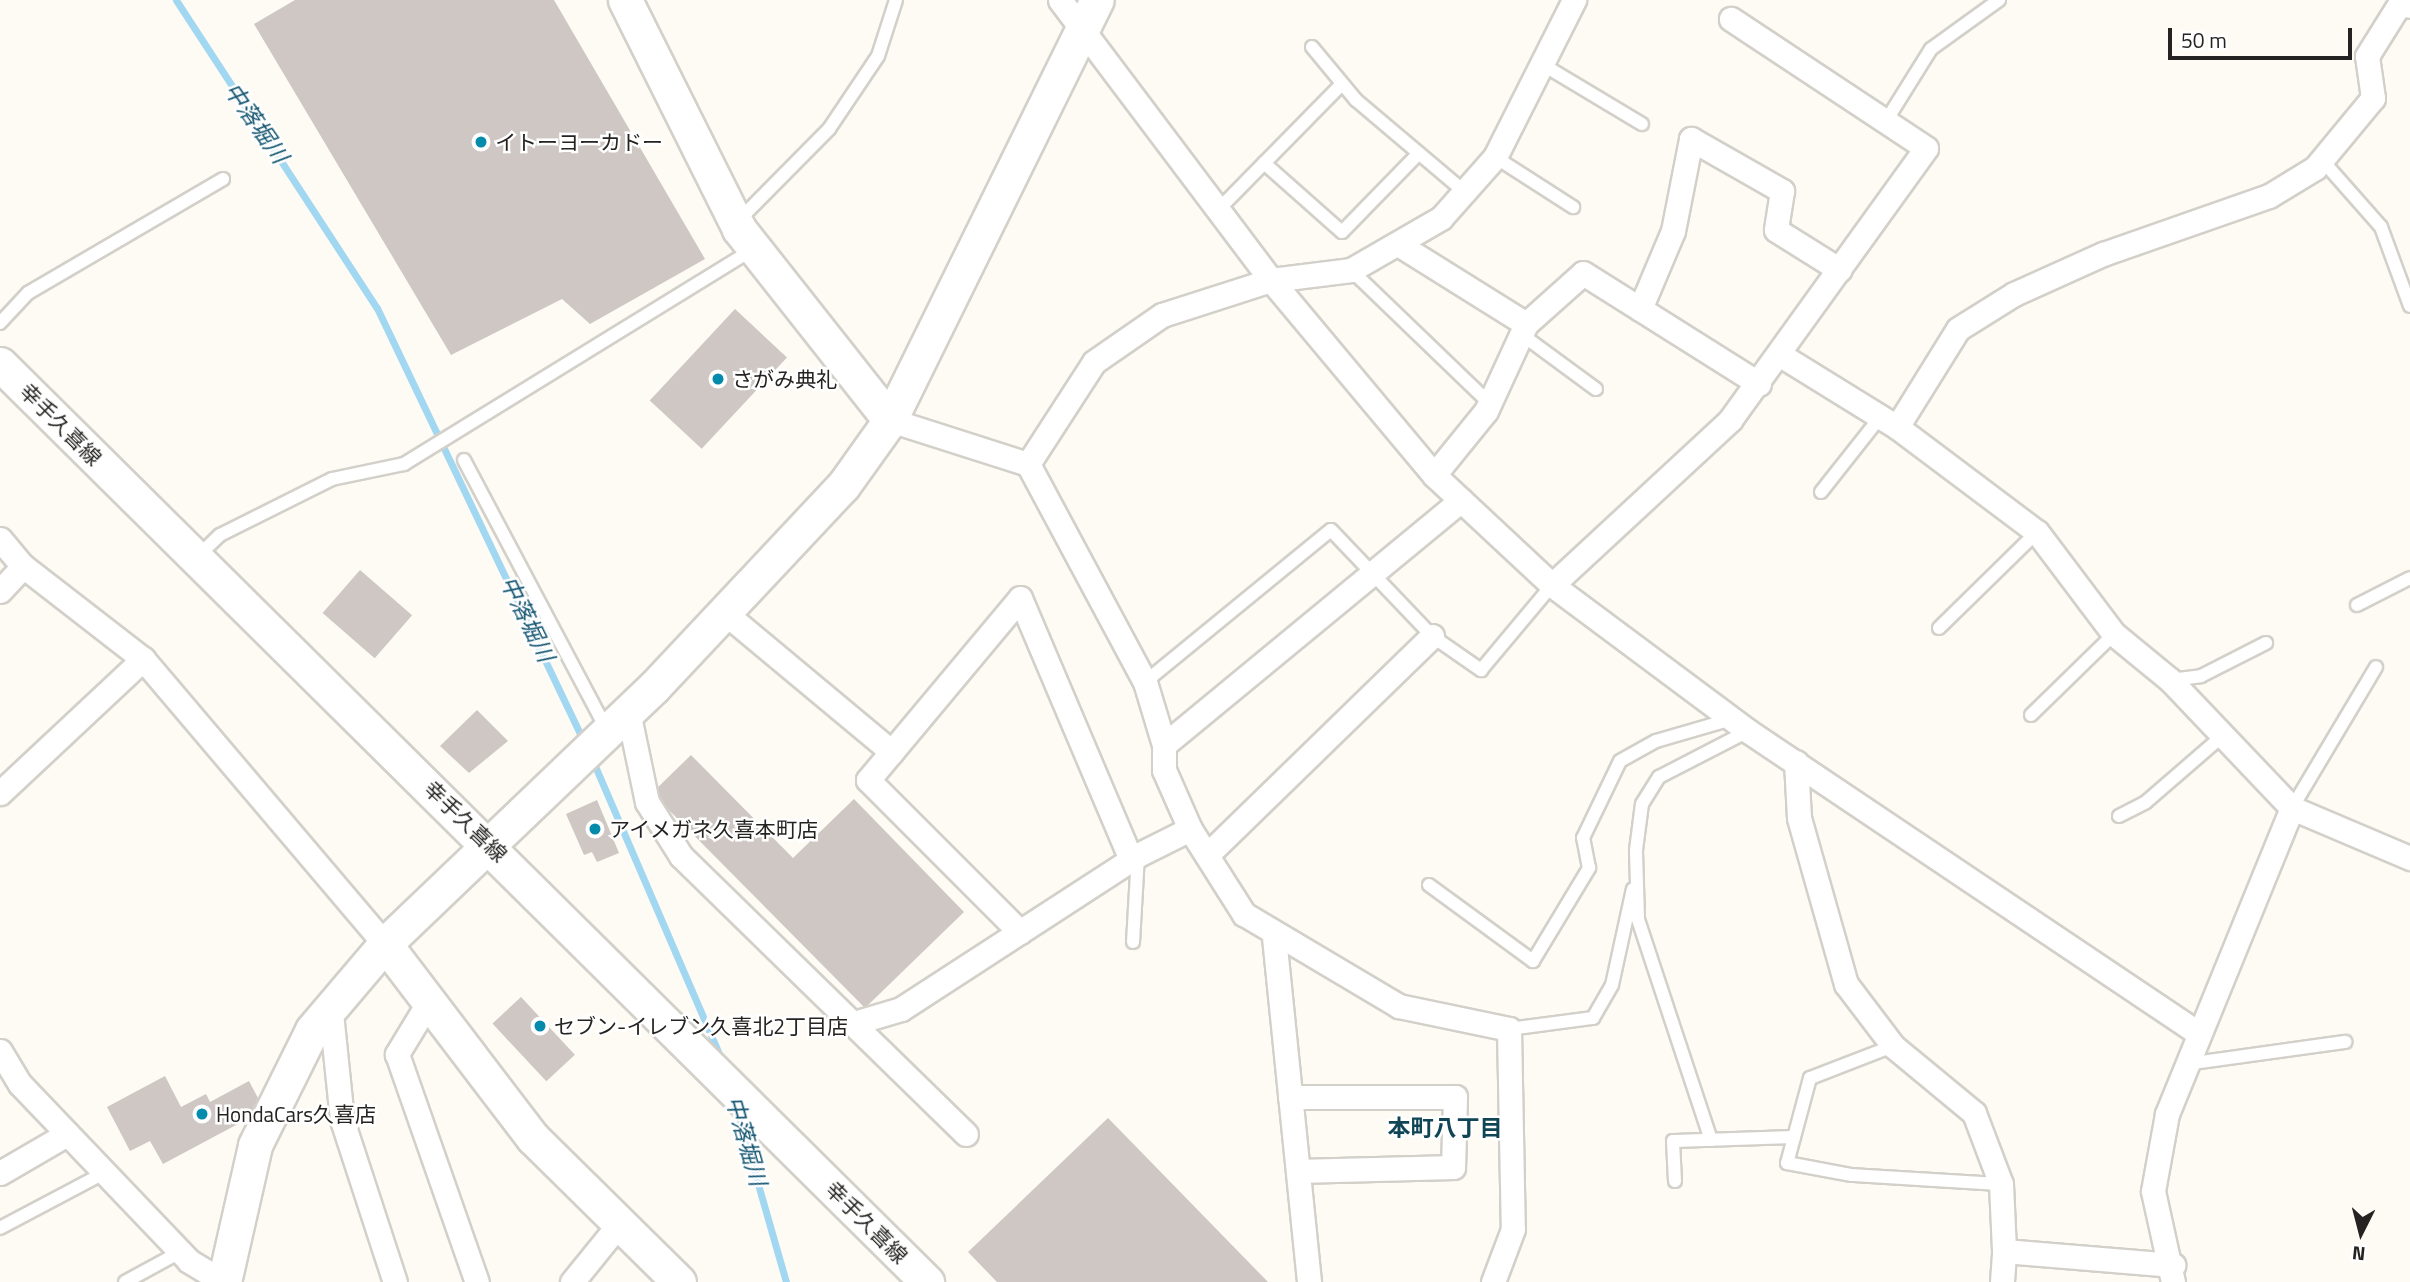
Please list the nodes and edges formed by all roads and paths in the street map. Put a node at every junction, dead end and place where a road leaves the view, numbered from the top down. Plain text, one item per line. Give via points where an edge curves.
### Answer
1 (625, 0) edge
2 (897, 0) edge
3 (1060, 0) edge
4 (1574, 0) edge
5 (1999, 0) edge
6 (2402, 0) edge
7 (1091, 13) edge
8 (1731, 19) dead end
9 (1312, 47) dead end
10 (1545, 66) junction
11 (1342, 83) junction
12 (1886, 121) junction
13 (1642, 124) dead end
14 (1419, 153) junction
15 (1495, 157) junction
16 (2322, 160) junction
17 (1264, 163) junction
18 (223, 179) dead end
19 (1465, 192) junction
20 (1573, 207) dead end
21 (1219, 209) junction
22 (746, 235) junction
23 (1398, 244) junction
24 (1351, 270) junction
25 (1840, 270) junction
26 (1271, 280) junction
27 (2410, 306) edge
28 (1640, 309) junction
29 (0, 323) edge
30 (1523, 329) junction
31 (1782, 356) junction
32 (0, 364) edge
33 (1759, 384) junction
34 (1596, 389) dead end
35 (1489, 403) junction
36 (890, 420) junction
37 (1889, 421) junction
38 (464, 460) dead end
39 (1028, 464) junction
40 (1434, 475) junction
41 (1821, 492) dead end
42 (1461, 500) junction
43 (2037, 532) junction
44 (0, 540) edge
45 (196, 559) junction
46 (23, 566) junction
47 (1377, 574) junction
48 (2410, 578) edge
49 (1552, 585) junction
50 (0, 591) edge
51 (2357, 605) dead end
52 (725, 613) junction
53 (1939, 628) dead end
54 (2114, 634) junction
55 (1432, 636) junction
56 (2266, 643) dead end
57 (142, 659) junction
58 (2375, 667) dead end
59 (2170, 680) junction
60 (1145, 682) junction
61 (2031, 715) dead end
62 (618, 721) junction
63 (1740, 724) junction
64 (2221, 737) junction
65 (1164, 745) junction
66 (891, 752) junction
67 (1796, 762) junction
68 (0, 793) edge
69 (2292, 808) junction
70 (2119, 816) dead end
71 (1190, 829) junction
72 (489, 843) junction
73 (1207, 855) junction
74 (1135, 857) junction
75 (2410, 858) edge
76 (1637, 872) junction
77 (1429, 885) dead end
78 (1020, 932) junction
79 (1275, 937) junction
80 (1133, 942) dead end
81 (385, 944) junction
82 (431, 998) junction
83 (331, 1013) junction
84 (854, 1023) junction
85 (1509, 1029) junction
86 (2198, 1033) junction
87 (2345, 1042) dead end
88 (1894, 1046) junction
89 (0, 1051) edge
90 (2186, 1064) junction
91 (1290, 1097) junction
92 (67, 1134) junction
93 (966, 1134) dead end
94 (1794, 1137) junction
95 (1711, 1140) junction
96 (1298, 1171) junction
97 (0, 1173) edge
98 (104, 1173) junction
99 (1675, 1181) dead end
100 (2001, 1184) junction
101 (620, 1223) junction
102 (0, 1228) edge
103 (2004, 1251) junction
104 (180, 1252) junction
105 (2173, 1273) edge
106 (576, 1281) edge
107 (125, 1282) edge
108 (224, 1282) edge
109 (395, 1282) edge
110 (477, 1282) edge
111 (679, 1282) edge
112 (927, 1282) edge
113 (1309, 1282) edge
114 (1493, 1282) edge
115 (2002, 1282) edge

1 - 22 street
2 - 22 lane via 878,56 829,129
3 - 7 street
4 - 10 street
5 - 12 lane via 1931,49
6 - 16 street via 2367,56 2373,99
7 - 21 street
7 - 36 street
8 - 12 street
9 - 11 lane
10 - 13 lane
10 - 15 street
11 - 14 lane
11 - 17 lane
12 - 25 street via 1926,148
14 - 17 lane via 1342,232
14 - 19 lane
15 - 19 street
15 - 20 lane
16 - 27 lane via 2381,227
16 - 37 street via 2269,196 2103,254 2014,294 1958,329
17 - 21 lane
18 - 29 lane via 28,293
19 - 23 street via 1441,218
21 - 26 street
22 - 36 street
22 - 45 lane via 404,464 332,479 220,535
23 - 24 street
23 - 30 street
24 - 26 street
24 - 35 lane
25 - 28 street via 1776,230 1782,191 1691,139 1672,231
25 - 31 street
26 - 39 street via 1162,315 1094,362
26 - 40 street
28 - 30 street via 1583,272
28 - 33 street
30 - 34 lane
30 - 35 street
31 - 33 street
31 - 37 street
32 - 45 street, 幸手久喜線
33 - 49 street via 1730,420
35 - 40 street
36 - 39 street via 915,433
36 - 52 street via 808,528
37 - 41 lane
37 - 43 street
38 - 62 lane
39 - 60 street
40 - 42 street
42 - 47 street
42 - 49 street
43 - 53 lane
43 - 54 street
44 - 46 street
45 - 72 street, 幸手久喜線
46 - 50 street
46 - 57 street
47 - 55 lane
47 - 60 lane via 1331,530
47 - 65 street
48 - 51 lane
49 - 55 lane via 1481,670
49 - 63 street
52 - 62 street
52 - 66 street
54 - 59 street
54 - 61 lane
55 - 73 street
56 - 59 lane via 2201,676
57 - 68 street
57 - 81 street
58 - 69 lane
59 - 64 street
60 - 65 street
62 - 72 street
62 - 84 street via 648,802 681,856
63 - 67 street
63 - 76 lane via 1659,777 1642,804
63 - 77 lane via 1656,741 1620,761 1583,838 1589,868 1533,961
64 - 69 street
64 - 70 lane via 2146,802
65 - 71 street via 1164,770
66 - 74 street via 1020,598
66 - 78 street via 868,780
67 - 86 street
67 - 88 street via 1799,818 1846,984
69 - 75 street
69 - 86 street
71 - 73 street
71 - 74 street
72 - 81 street
72 - 112 street, 幸手久喜線
73 - 79 street via 1244,914
74 - 78 street
74 - 80 lane
76 - 85 lane via 1612,985 1593,1018
76 - 95 lane via 1638,919
78 - 84 street via 901,1009
79 - 85 street via 1399,1006
79 - 91 street
81 - 82 street
81 - 83 street
82 - 101 street via 533,1138
82 - 110 street via 397,1054
83 - 108 street via 312,1030 255,1145
83 - 109 street via 342,1120
84 - 93 street
85 - 114 street via 1513,1229
86 - 90 street
87 - 90 lane
88 - 94 lane via 1810,1078
88 - 100 street via 1974,1112
89 - 92 street
90 - 105 street via 2166,1114 2153,1191
91 - 96 street
91 - 96 street via 1455,1097 1453,1167
92 - 97 street
92 - 98 street
94 - 95 lane
94 - 100 lane via 1787,1163 1852,1175
95 - 99 lane via 1673,1141
96 - 113 street
98 - 102 lane
98 - 104 street
100 - 103 street
101 - 106 street
101 - 111 street
103 - 105 street
103 - 115 street
104 - 107 lane
104 - 108 street

